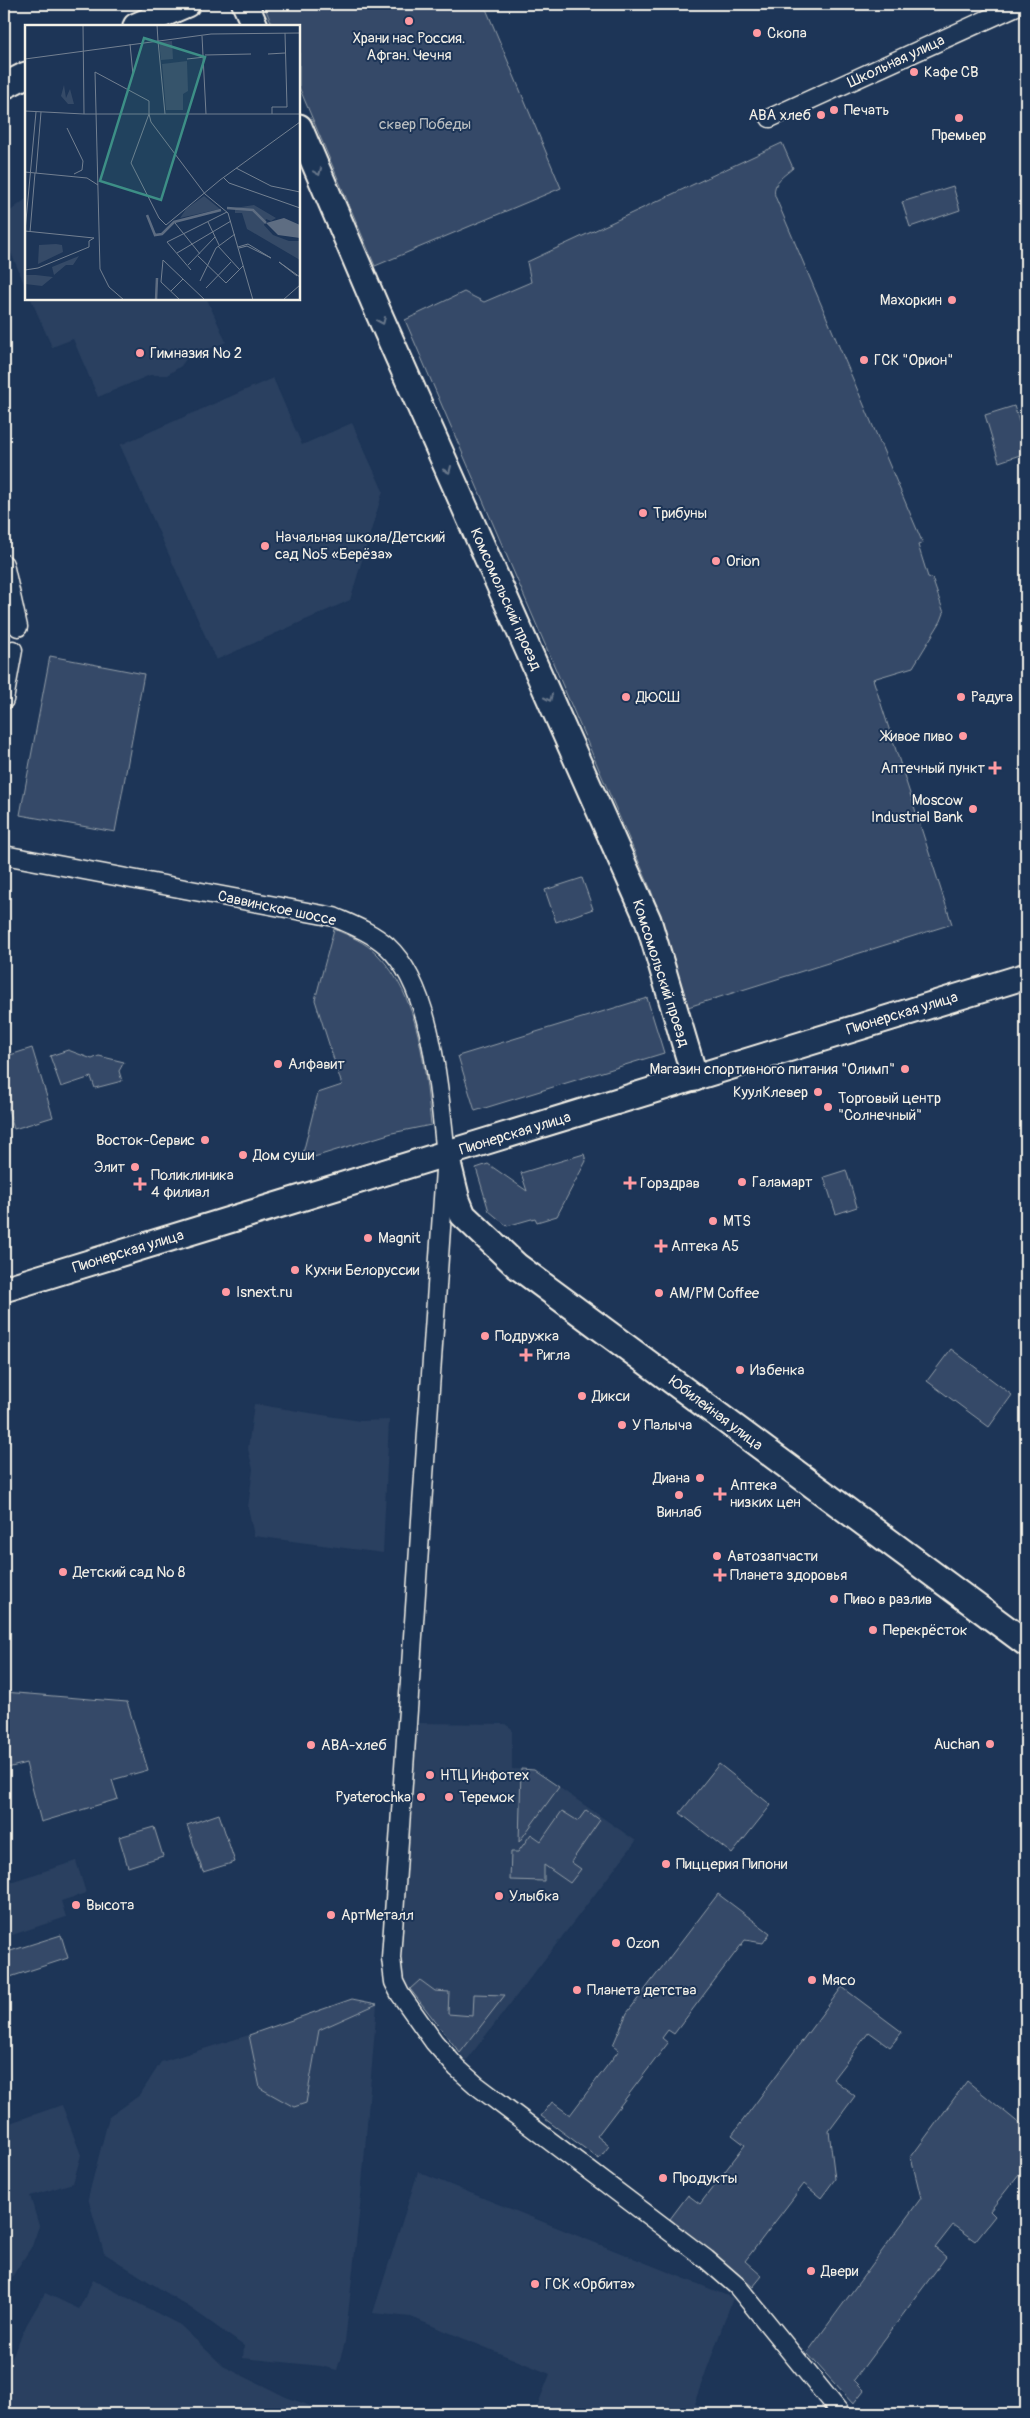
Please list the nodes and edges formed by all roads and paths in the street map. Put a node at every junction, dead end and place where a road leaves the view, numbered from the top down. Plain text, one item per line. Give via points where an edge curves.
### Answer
1 (187, 4) edge
2 (245, 4) edge
3 (1021, 4) edge
4 (138, 25) edge
5 (255, 25) edge
6 (25, 76) edge
7 (4, 86) edge
8 (770, 118) dead end
9 (300, 129) edge
10 (4, 564) edge
11 (18, 627) dead end
12 (13, 650) dead end
13 (4, 700) edge
14 (4, 855) edge
15 (1026, 976) edge
16 (694, 1078) junction
17 (446, 1155) junction
18 (452, 1218) junction
19 (4, 1289) edge
20 (1026, 1643) edge
21 (841, 2414) edge

1 - 4 street
2 - 5 street
3 - 8 street, Школьная улица
6 - 7 street
9 -> 16 street, Комсомольский проезд via 648,920
10 - 11 street
12 - 13 street
14 - 17 street, Саввинское шоссе via 307,911 334,917 376,937 399,961 424,1015 438,1080
15 - 16 street, Пионерская улица
16 - 17 street, Пионерская улица
17 - 18 street, Юбилейная улица via 457,1200
17 - 19 street, Пионерская улица
18 - 20 street, Юбилейная улица
18 - 21 street via 391,1958 394,1982 434,2042 469,2080 706,2259 737,2286

